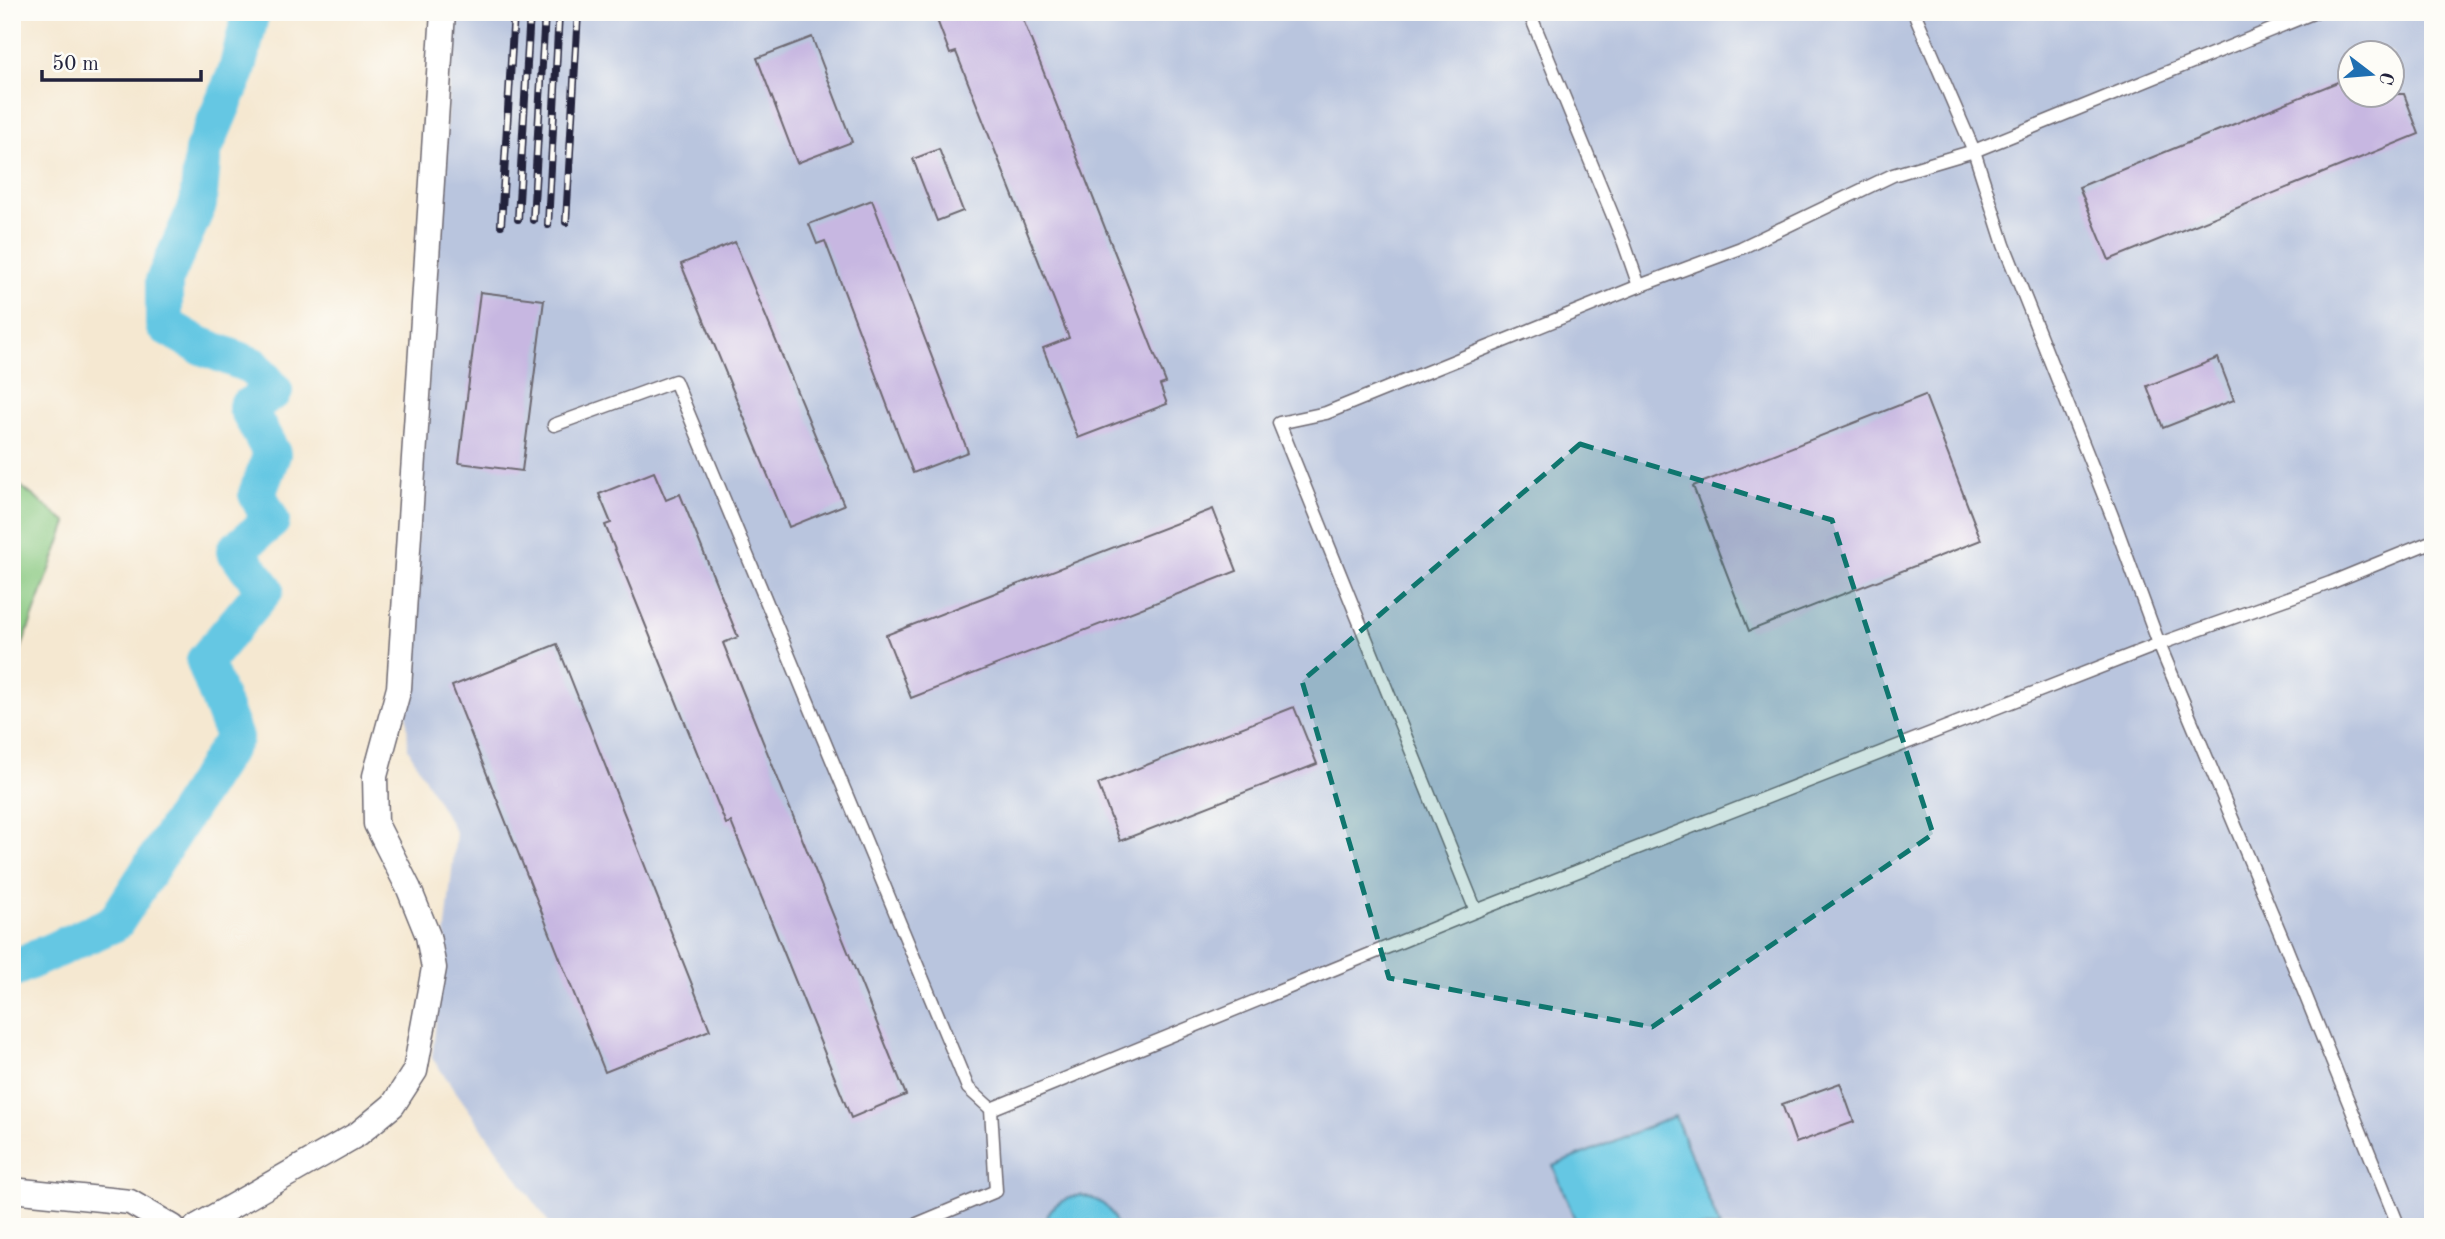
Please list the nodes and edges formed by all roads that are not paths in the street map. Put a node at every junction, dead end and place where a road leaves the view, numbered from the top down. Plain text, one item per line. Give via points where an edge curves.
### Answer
1 (443, 12) edge
2 (1529, 12) edge
3 (1914, 12) edge
4 (2315, 12) edge
5 (1974, 151) junction
6 (1639, 286) junction
7 (554, 425) dead end
8 (2433, 541) edge
9 (2159, 644) junction
10 (12, 733) edge
11 (12, 743) edge
12 (1476, 911) junction
13 (991, 1109) junction
14 (12, 1190) edge
15 (173, 1227) edge
16 (196, 1227) edge
17 (910, 1227) edge
18 (2399, 1227) edge

1 - 16 street via 399,688 374,776 376,824 424,925 434,968 415,1071 393,1105 358,1134
2 - 6 lane
3 - 5 lane
4 - 5 lane
5 - 6 lane via 1893,175 1741,248
5 - 9 lane via 2004,245
6 - 12 lane via 1326,413 1279,422
7 - 13 lane via 676,381 968,1088
8 - 9 lane
9 - 12 lane
9 - 18 lane
10 - 11 lane
12 - 13 lane
13 - 17 lane via 996,1191
14 - 15 street via 130,1202

